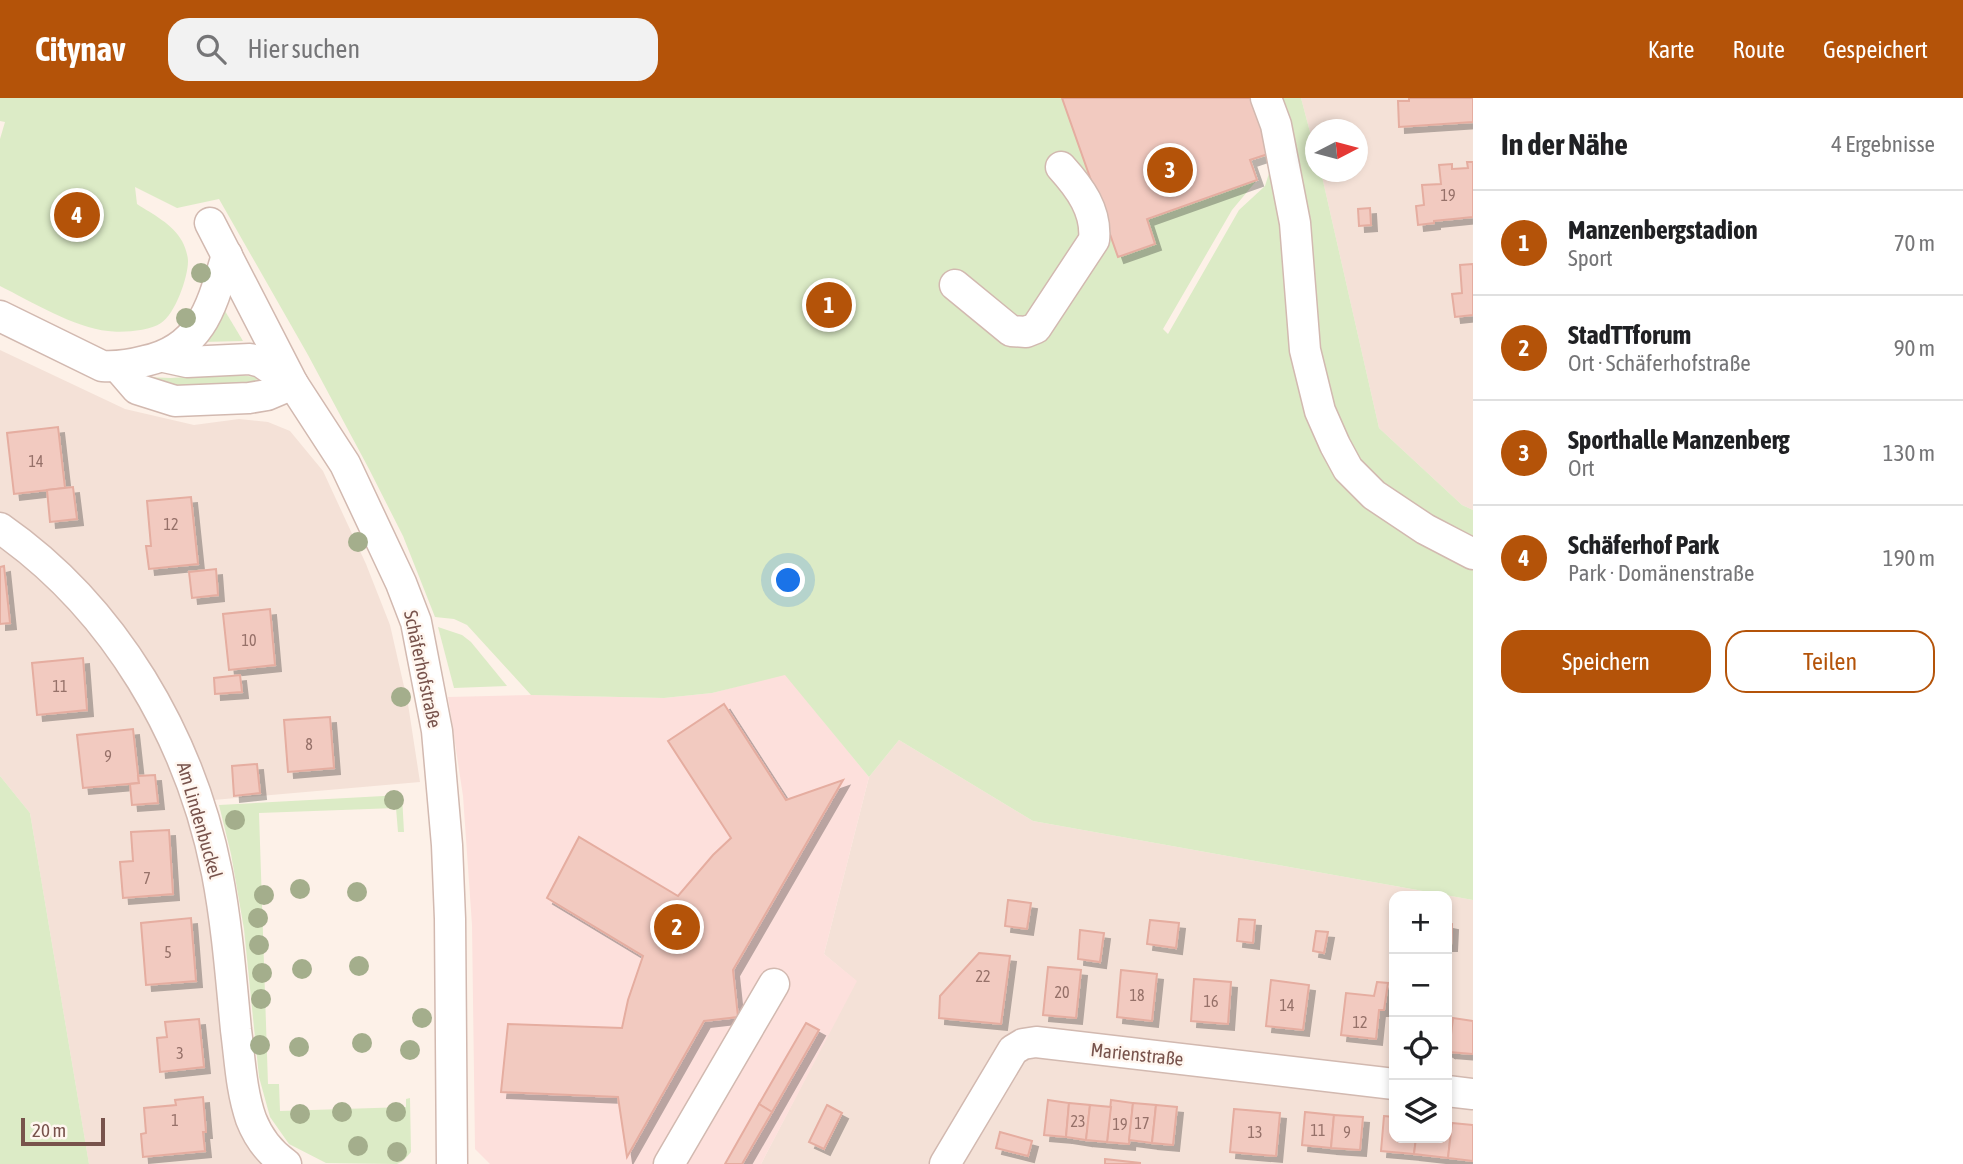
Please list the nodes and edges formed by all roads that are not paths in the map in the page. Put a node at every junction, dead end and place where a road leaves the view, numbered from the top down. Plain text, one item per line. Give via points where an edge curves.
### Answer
1 (1266, 98) edge
2 (1061, 167) dead end
3 (210, 223) dead end
4 (227, 256) junction
5 (956, 285) dead end
6 (0, 316) edge
7 (164, 357) junction
8 (118, 367) junction
9 (293, 384) junction
10 (0, 528) edge
11 (1473, 554) edge
12 (774, 984) dead end
13 (1389, 1083) edge
14 (1452, 1092) edge
15 (1473, 1094) edge
16 (286, 1164) edge
17 (452, 1164) edge
18 (669, 1164) edge
19 (945, 1164) edge

1 - 11 street via 1276,125 1295,223 1305,350 1320,411 1335,445 1348,469 1374,495
2 - 5 street via 1089,205 1094,240 1036,328 1012,331
3 - 4 street, Schäferhofstraße
4 - 7 street via 209,311 191,338
4 - 9 street, Schäferhofstraße
6 - 8 street via 102,366
7 - 8 street
7 - 9 street via 187,362 250,359
8 - 9 street via 136,389 175,401 267,396
9 - 17 street, Schäferhofstraße via 345,464 416,622 437,731 447,845
10 - 16 street, Am Lindenbuckel via 61,578 100,621 150,692 173,736 199,803 216,871 243,1092 264,1144
12 - 18 street
13 - 19 street, Marienstraße via 1023,1044 1013,1050
14 - 15 street

